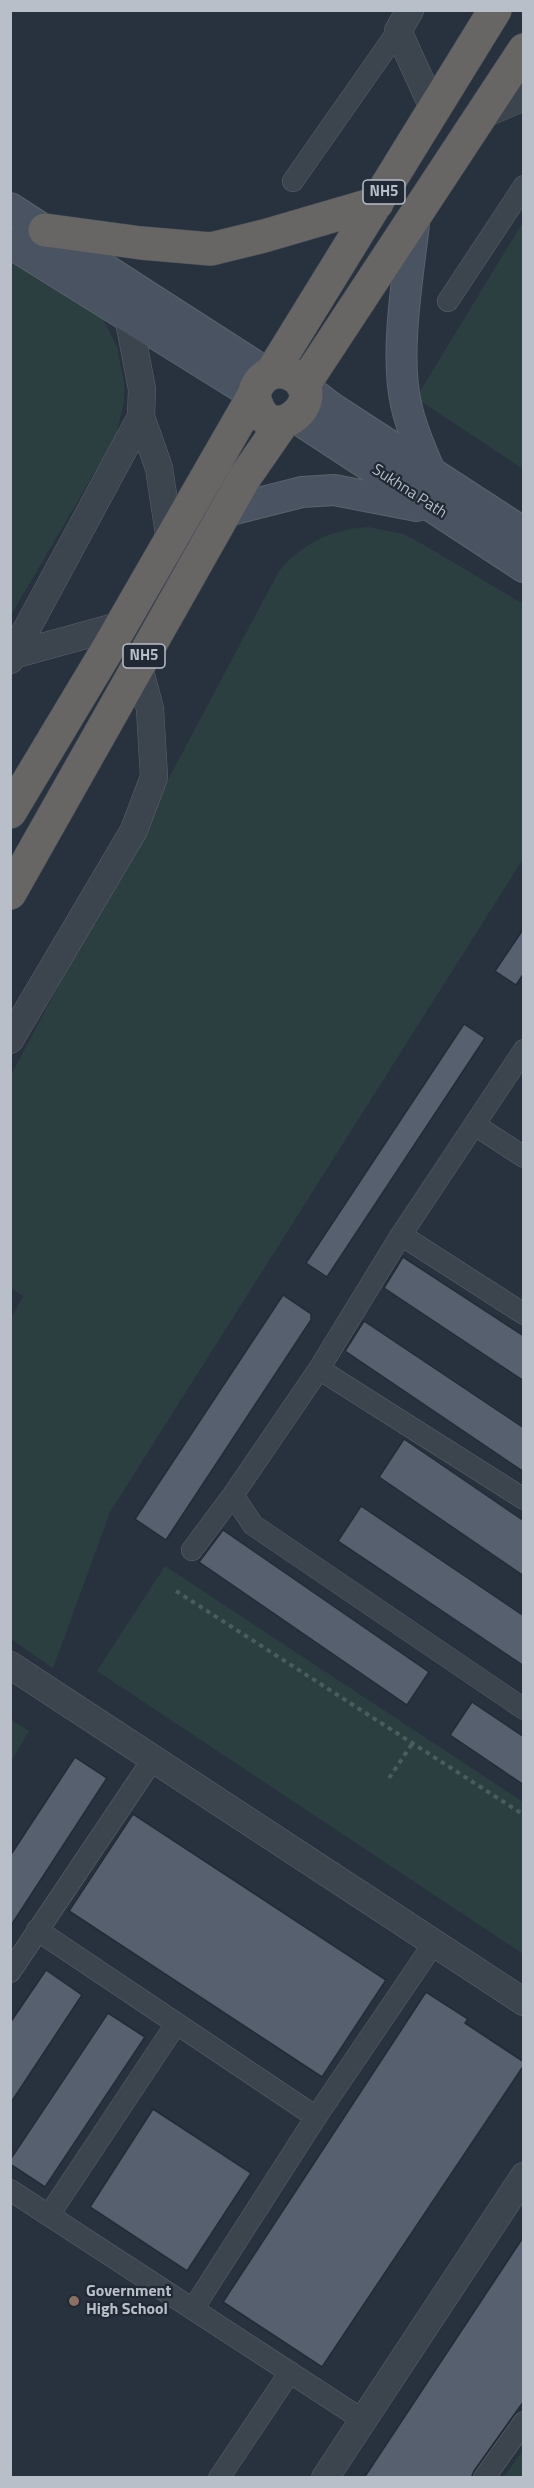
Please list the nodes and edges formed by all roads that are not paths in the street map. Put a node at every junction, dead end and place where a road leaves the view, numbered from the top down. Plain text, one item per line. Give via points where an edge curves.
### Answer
1 (495, 10) edge
2 (404, 21) edge
3 (524, 50) edge
4 (524, 97) edge
5 (434, 110) junction
6 (482, 115) junction
7 (293, 181) dead end
8 (524, 186) edge
9 (376, 203) junction
10 (10, 208) edge
11 (415, 216) junction
12 (45, 230) junction
13 (10, 243) edge
14 (448, 301) dead end
15 (128, 316) junction
16 (265, 381) junction
17 (303, 386) junction
18 (141, 417) junction
19 (289, 420) junction
20 (431, 473) junction
21 (227, 511) junction
22 (438, 511) junction
23 (524, 533) edge
24 (170, 541) junction
25 (524, 567) edge
26 (122, 625) junction
27 (12, 658) edge
28 (139, 667) junction
29 (10, 812) edge
30 (10, 893) edge
31 (10, 1040) edge
32 (524, 1050) edge
33 (475, 1125) junction
34 (524, 1157) edge
35 (401, 1235) junction
36 (524, 1314) edge
37 (319, 1369) junction
38 (233, 1495) junction
39 (524, 1499) edge
40 (192, 1550) dead end
41 (10, 1665) edge
42 (524, 1709) edge
43 (153, 1759) junction
44 (37, 1930) junction
45 (434, 1943) junction
46 (10, 1972) edge
47 (524, 2002) edge
48 (176, 2024) junction
49 (316, 2117) junction
50 (524, 2176) edge
51 (10, 2190) edge
52 (49, 2215) junction
53 (193, 2309) junction
54 (290, 2373) junction
55 (363, 2420) junction
56 (524, 2422) edge
57 (219, 2478) edge
58 (325, 2478) edge
59 (484, 2478) edge

1 - 5 highway, NH5
2 - 5 street
2 - 7 street
3 - 6 highway, NH5
4 - 6 street
5 - 9 highway, NH5
6 - 11 highway, NH5
8 - 14 street
9 - 12 highway via 210,249
9 - 16 highway, NH5
10 - 12 main road
11 - 17 highway, NH5
11 - 20 main road via 402,372 412,429
12 - 16 main road
13 - 15 main road
15 - 16 main road
15 - 18 street via 142,389
16 - 17 highway via 284,372 295,376
16 - 19 highway via 256,406 272,421
16 - 24 highway, NH5
17 - 19 highway, NH5 via 303,409
17 - 20 main road, Sukhna Path
18 - 24 street via 159,468
18 - 27 street
19 - 21 highway, NH5 via 246,477
19 - 22 main road, Sukhna Path
20 - 23 main road, Sukhna Path
21 - 22 main road via 302,492 334,490
21 - 28 highway, NH5
22 - 25 main road, Sukhna Path
24 - 26 highway, NH5
26 - 27 street
26 - 29 highway, NH5
28 - 30 highway, NH5
28 - 31 street via 150,708 154,777 134,830
32 - 33 street
33 - 34 street
33 - 35 street
35 - 36 street
35 - 37 street
37 - 38 street
37 - 39 street
38 - 40 street
38 - 42 street via 253,1525
41 - 43 street
43 - 44 street
43 - 45 street
44 - 46 street
44 - 48 street
45 - 47 street
45 - 49 street
48 - 49 street
48 - 52 street
49 - 53 street
50 - 55 street
51 - 52 street
52 - 53 street
53 - 54 street
54 - 55 street
54 - 57 street
55 - 58 street
56 - 59 street

